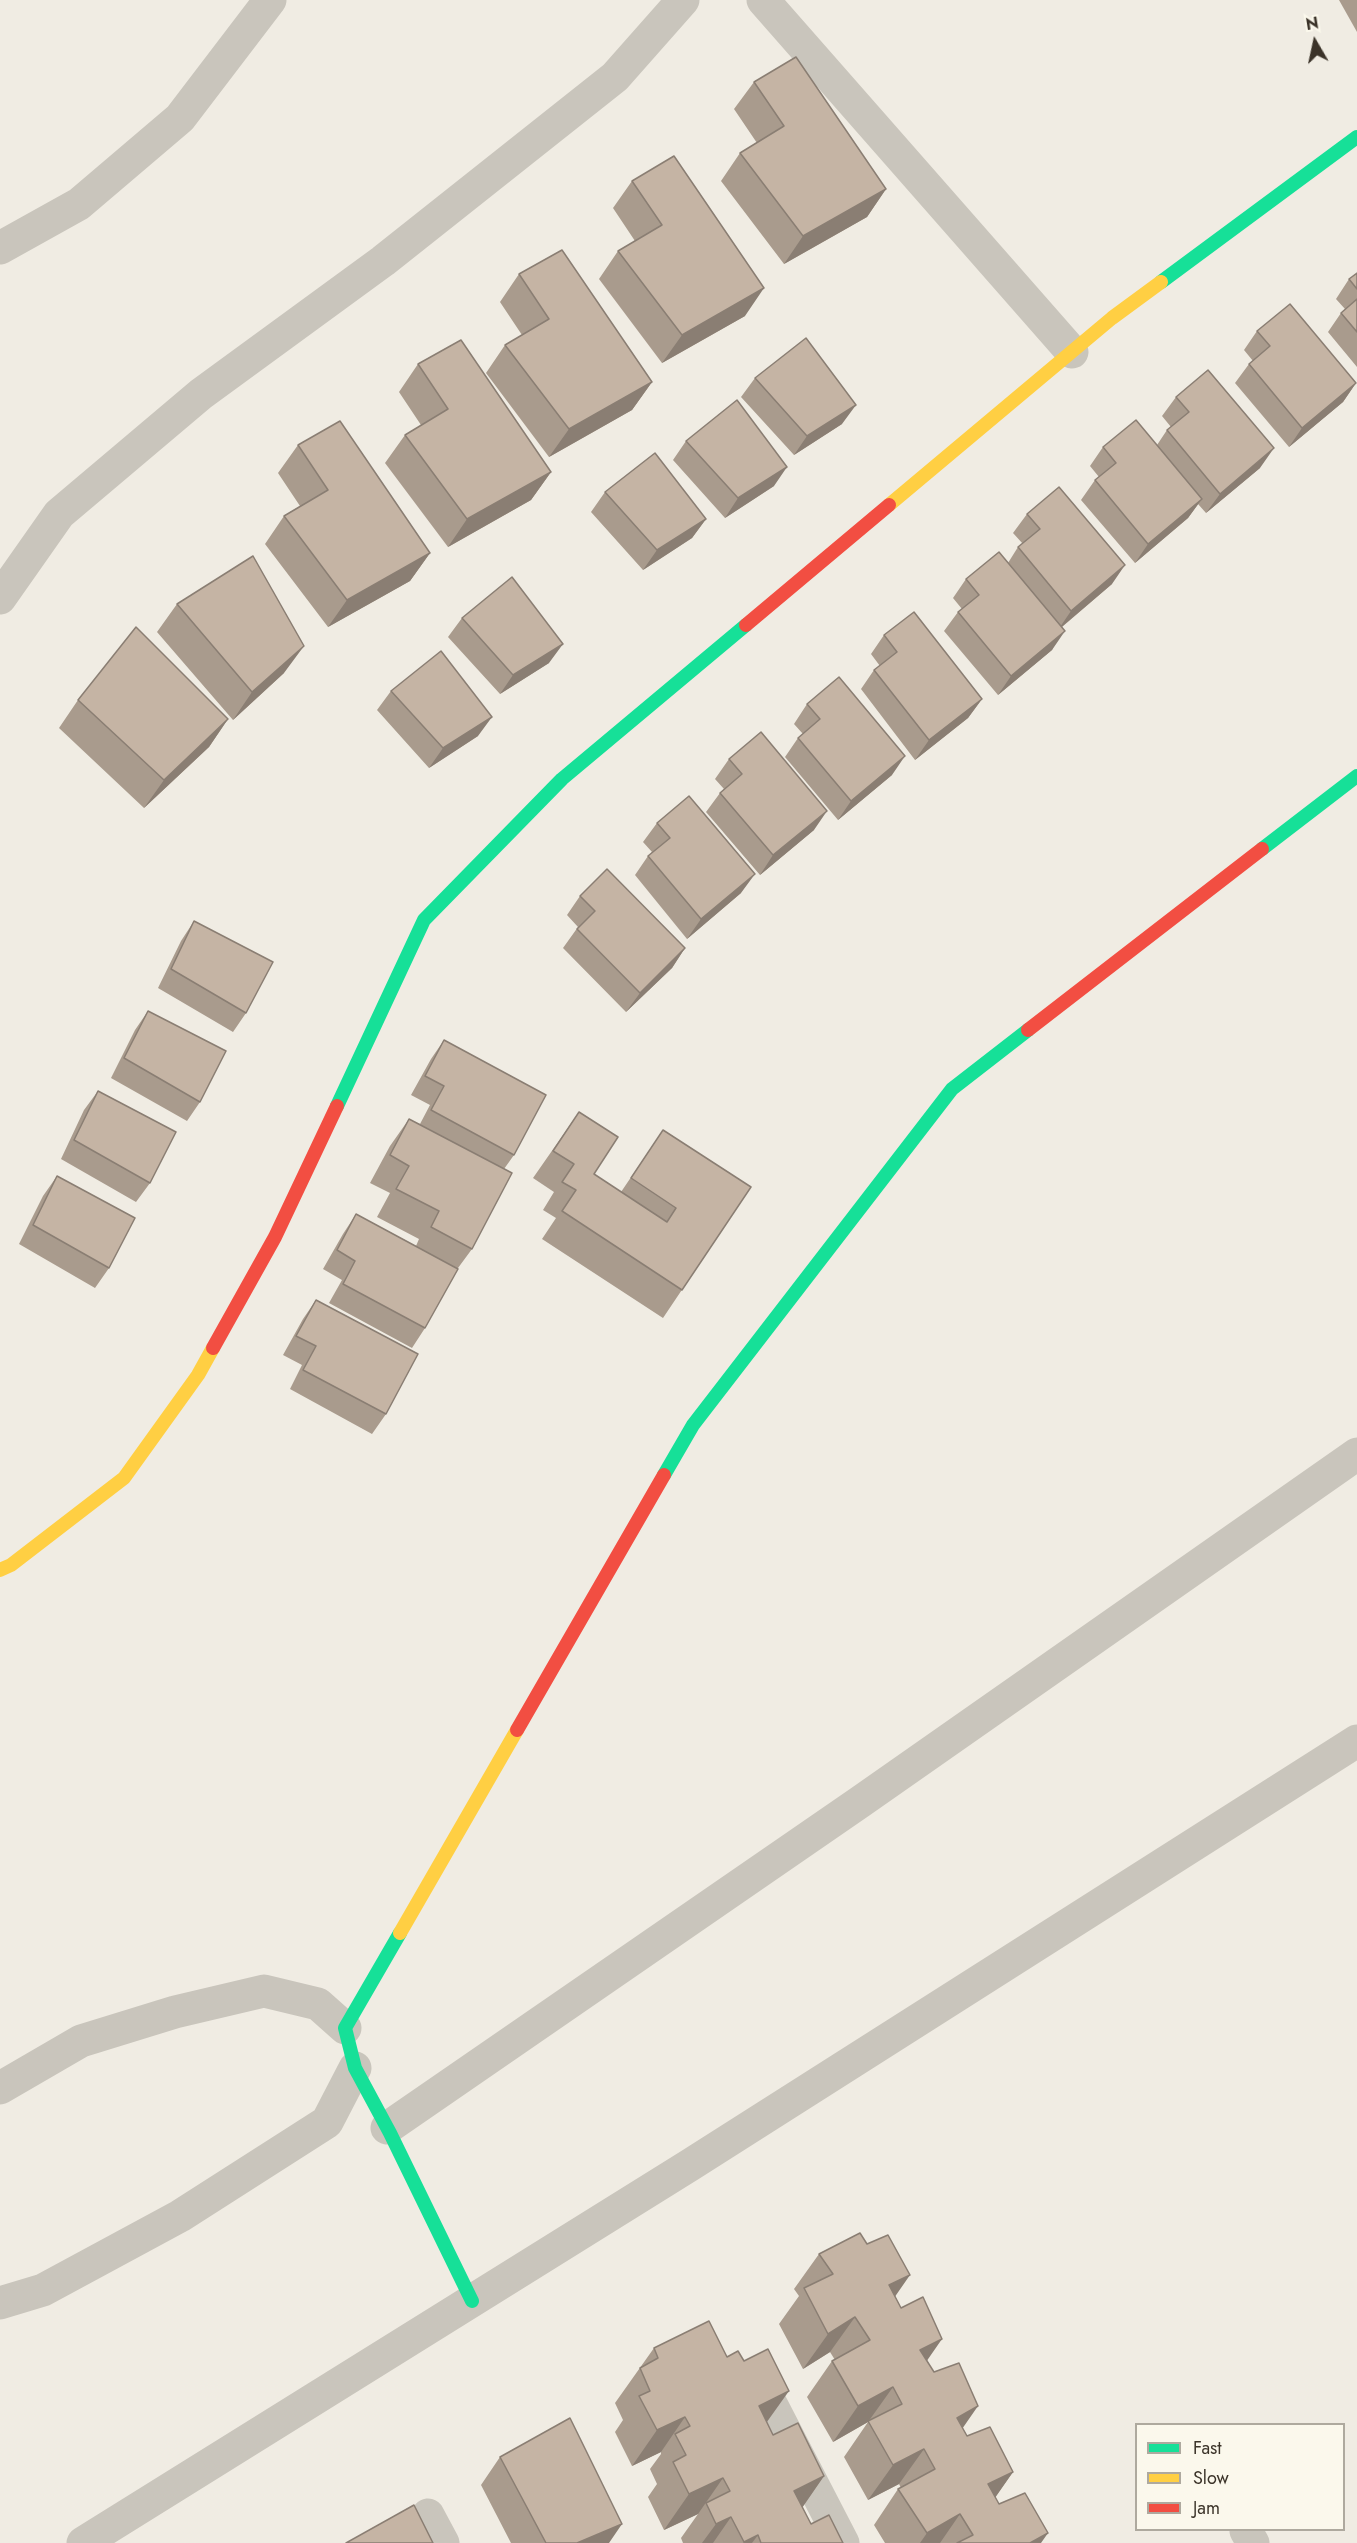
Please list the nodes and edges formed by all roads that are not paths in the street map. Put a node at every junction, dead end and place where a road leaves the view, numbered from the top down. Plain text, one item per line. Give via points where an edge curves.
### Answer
1 (270, 0) edge
2 (683, 0) edge
3 (763, 0) edge
4 (1357, 137) edge
5 (0, 248) edge
6 (1072, 352) junction
7 (0, 598) edge
8 (1357, 776) edge
9 (1357, 1454) edge
10 (0, 1570) edge
11 (1357, 1741) edge
12 (345, 2028) junction
13 (355, 2068) junction
14 (0, 2088) edge
15 (387, 2128) junction
16 (472, 2301) junction
17 (0, 2303) edge
18 (769, 2400) edge
19 (428, 2515) dead end
20 (83, 2543) edge
21 (442, 2543) edge
22 (843, 2543) edge

1 - 5 street via 180,118 80,204
2 - 7 street via 615,77 383,261 201,394 60,514
3 - 6 street
4 - 6 street via 1112,318
6 - 10 street via 562,779 424,920 275,1236 198,1375 124,1478
8 - 12 street via 952,1089 693,1425
9 - 15 street
11 - 16 street
12 - 13 street
12 - 14 street via 318,2004 264,1991 175,2012 81,2041
13 - 15 street
13 - 17 street via 327,2122 180,2216 43,2290
15 - 16 street
16 - 20 street
18 - 22 street
19 - 21 street

